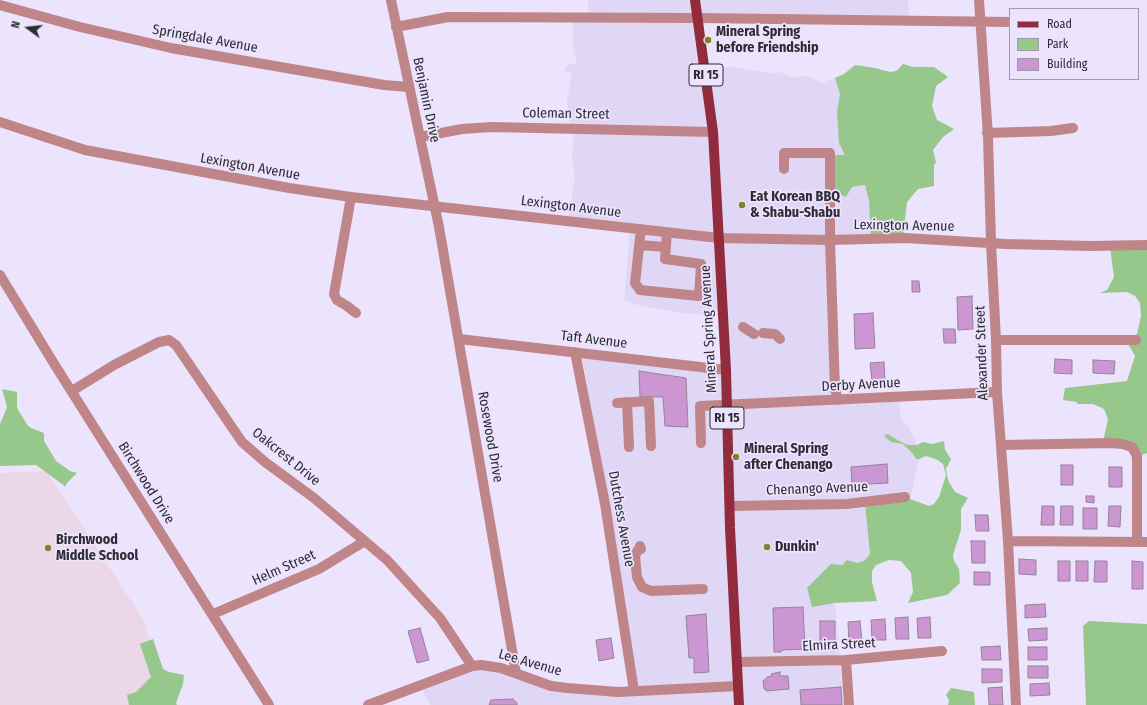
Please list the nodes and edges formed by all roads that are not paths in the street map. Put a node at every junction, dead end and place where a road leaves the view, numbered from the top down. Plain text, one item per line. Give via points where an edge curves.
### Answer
1 (391, 0) edge
2 (696, 0) edge
3 (979, 0) edge
4 (0, 5) edge
5 (698, 18) junction
6 (981, 22) junction
7 (1009, 22) edge
8 (396, 27) junction
9 (408, 87) junction
10 (0, 122) edge
11 (1073, 128) dead end
12 (713, 132) junction
13 (987, 133) junction
14 (420, 137) junction
15 (784, 169) dead end
16 (351, 197) junction
17 (434, 205) junction
18 (641, 229) junction
19 (667, 232) junction
20 (719, 238) junction
21 (830, 240) junction
22 (991, 243) junction
23 (639, 244) junction
24 (1147, 245) edge
25 (666, 247) junction
26 (0, 275) edge
27 (356, 313) dead end
28 (743, 327) dead end
29 (459, 339) junction
30 (780, 339) dead end
31 (996, 340) junction
32 (1136, 340) dead end
33 (575, 352) junction
34 (726, 370) junction
35 (72, 391) junction
36 (997, 392) junction
37 (838, 400) junction
38 (726, 406) junction
39 (701, 443) dead end
40 (1002, 445) junction
41 (651, 446) dead end
42 (629, 447) dead end
43 (905, 496) dead end
44 (730, 506) junction
45 (365, 541) junction
46 (1008, 541) junction
47 (1136, 542) junction
48 (1147, 542) edge
49 (640, 546) dead end
50 (703, 589) dead end
51 (212, 614) junction
52 (942, 651) dead end
53 (846, 660) junction
54 (738, 662) junction
55 (472, 666) junction
56 (516, 673) junction
57 (738, 686) junction
58 (634, 691) junction
59 (270, 705) edge
60 (368, 705) edge
61 (739, 705) edge
62 (849, 705) edge
63 (1016, 705) edge

1 - 8 street, Benjamin Drive
2 - 5 main road, Mineral Spring Avenue / RI 15
3 - 6 street, Alexander Street
4 - 9 street, Springdale Avenue via 171,48
5 - 6 street
5 - 8 street via 448,16
5 - 12 main road, Mineral Spring Avenue / RI 15
6 - 7 street
6 - 13 street, Alexander Street
8 - 9 street, Benjamin Drive
9 - 14 street, Benjamin Drive
10 - 16 street, Lexington Avenue via 85,150
11 - 13 street
12 - 14 street, Coleman Street via 492,127 462,129
12 - 20 main road, Mineral Spring Avenue / RI 15
13 - 22 street, Alexander Street
14 - 17 street, Benjamin Drive
15 - 21 street via 784,153 830,153
16 - 17 street, Lexington Avenue
16 - 27 street via 334,294 337,300
17 - 18 street, Lexington Avenue
17 - 29 street, Rosewood Drive
18 - 19 street, Lexington Avenue
18 - 23 street
19 - 20 street, Lexington Avenue
19 - 25 street
20 - 21 street, Lexington Avenue
20 - 34 main road, Mineral Spring Avenue / RI 15
21 - 22 street, Lexington Avenue via 932,239
21 - 37 street via 835,389
22 - 24 street, Lexington Avenue
22 - 31 street, Alexander Street
23 - 25 street
23 - 25 street via 635,283 640,290 699,296 701,264 665,259
26 - 35 street, Birchwood Drive
28 - 30 street via 759,333 775,334
29 - 33 street, Taft Avenue
29 - 56 street, Rosewood Drive
31 - 32 street
31 - 36 street, Alexander Street
33 - 34 street, Taft Avenue
33 - 58 street, Dutchess Avenue via 605,504
34 - 38 main road, Mineral Spring Avenue / RI 15
35 - 45 street, Oakcrest Drive via 114,365 159,342 169,340 186,357 242,442
35 - 51 street, Birchwood Drive
36 - 37 street, Derby Avenue
36 - 40 street, Alexander Street
37 - 38 street, Derby Avenue
38 - 39 street, Derby Avenue via 700,406
38 - 44 main road, Mineral Spring Avenue / RI 15
40 - 46 street, Alexander Street
40 - 47 street via 1111,443 1132,447 1137,456
41 - 42 street via 648,401 622,402
43 - 44 street, Chenango Avenue via 847,504
44 - 54 main road, Mineral Spring Avenue / RI 15
45 - 51 street, Helm Street via 319,569
45 - 55 street, Oakcrest Drive via 387,560 440,618
46 - 47 street
46 - 63 street, Alexander Street
47 - 48 street
49 - 50 street via 635,556 637,577 642,586 651,591
51 - 59 street, Birchwood Drive
52 - 53 street, Elmira Street
53 - 54 street, Elmira Street
53 - 62 street
54 - 57 main road, Mineral Spring Avenue / RI 15
55 - 56 street, Lee Avenue via 486,665
55 - 60 street, Lee Avenue
56 - 58 street, Lee Avenue via 552,686
57 - 58 street, Lee Avenue
57 - 61 main road, Mineral Spring Avenue / RI 15

